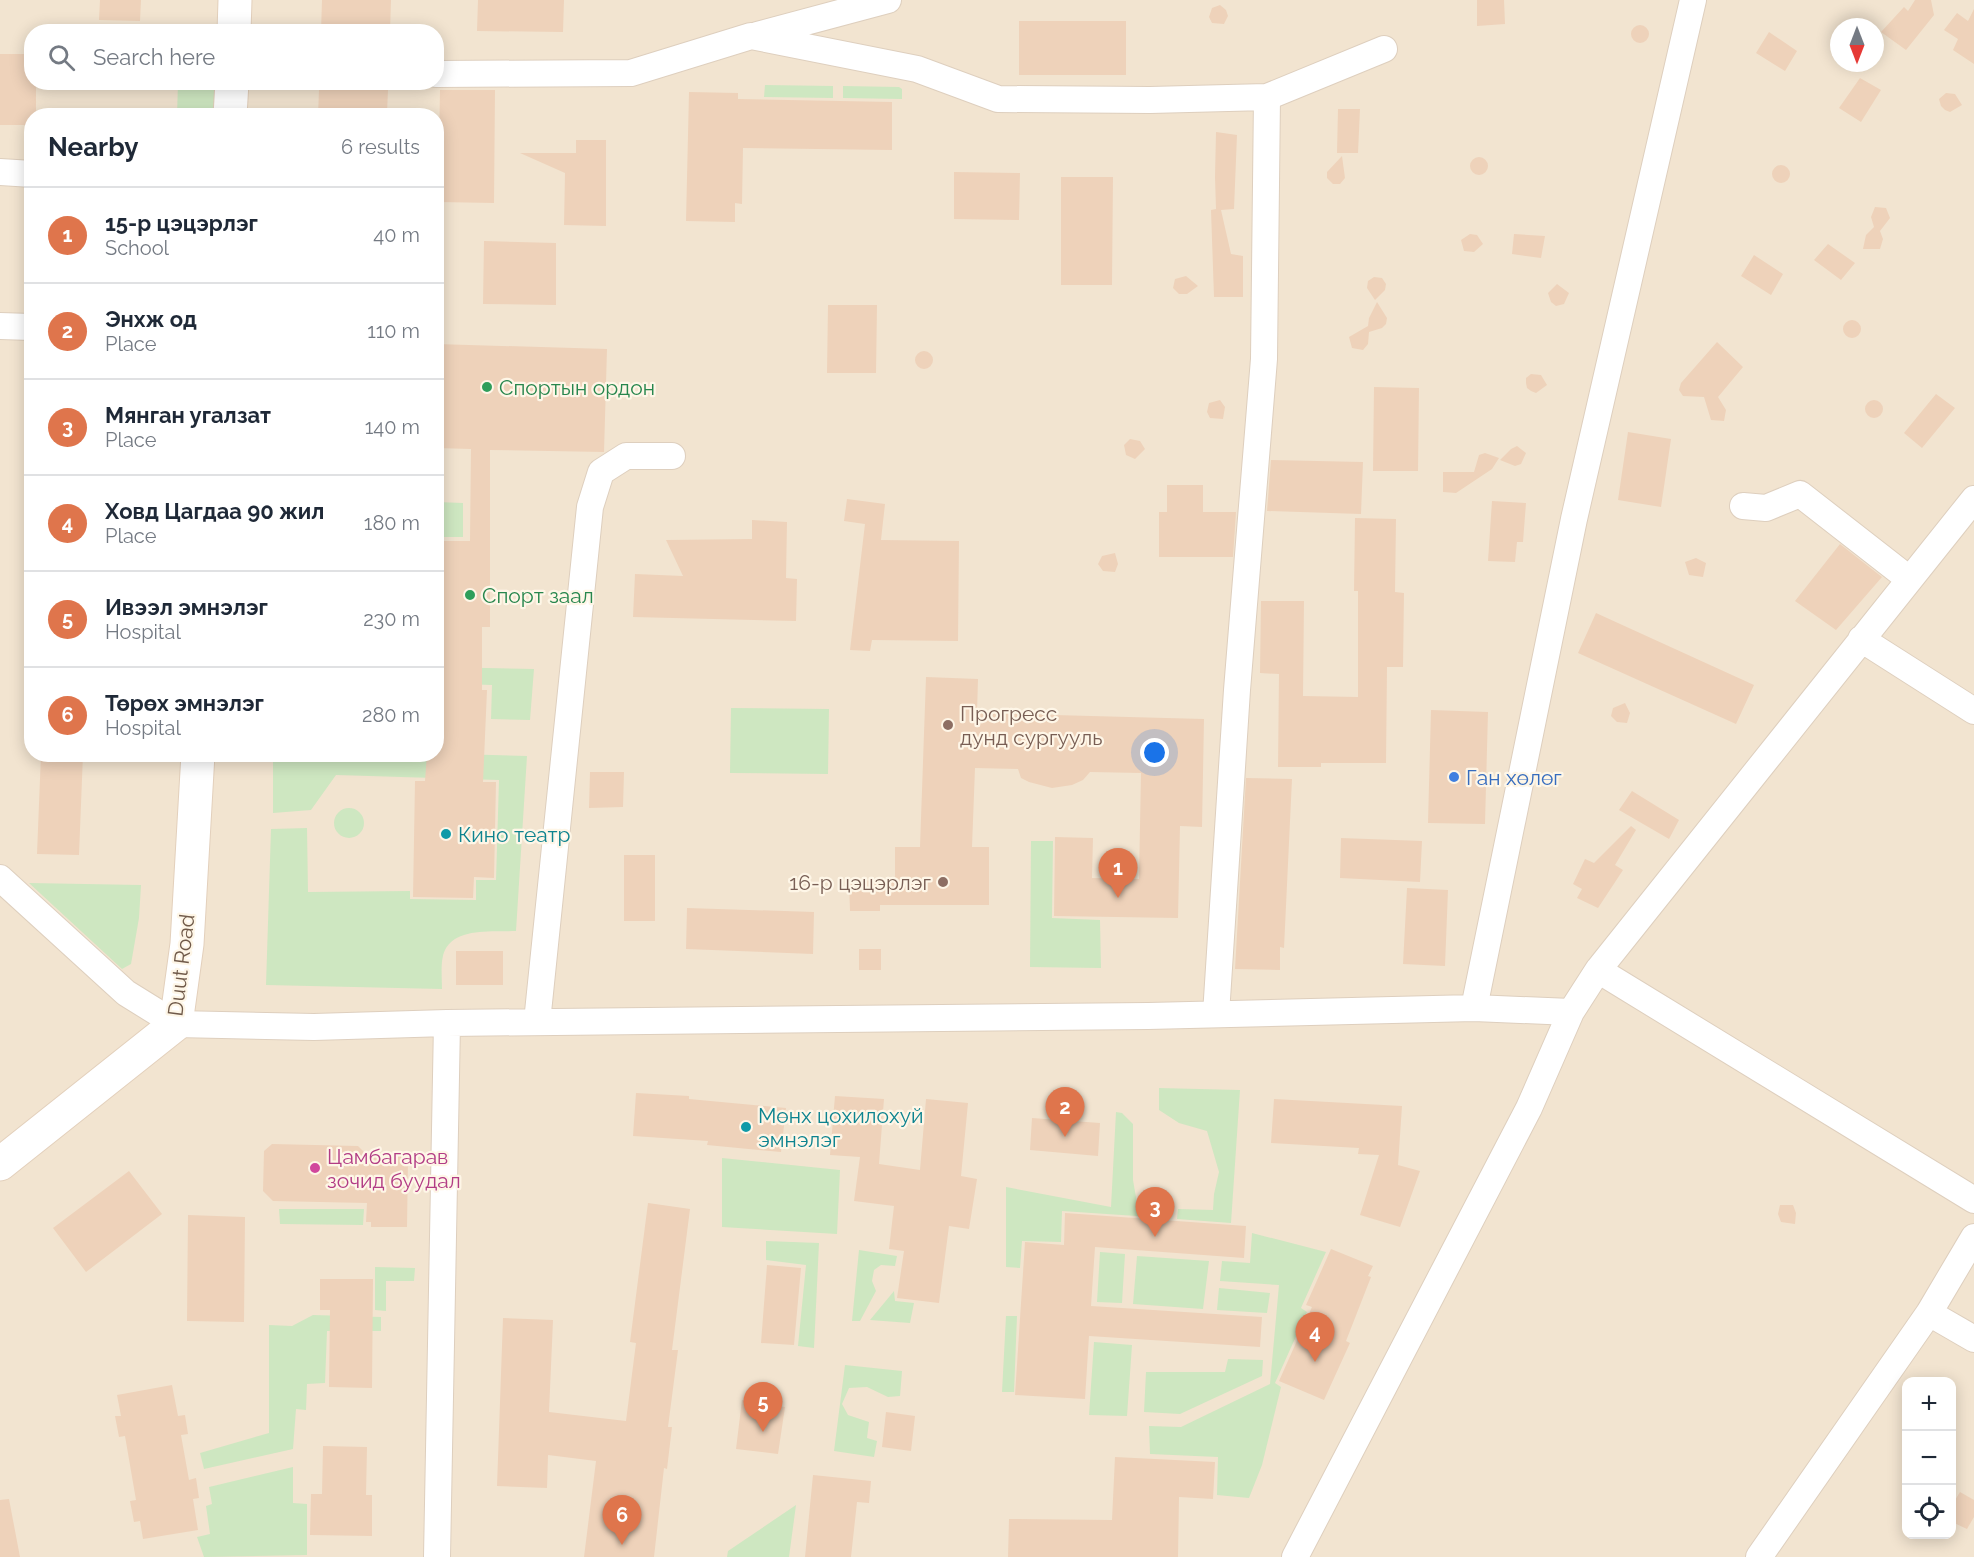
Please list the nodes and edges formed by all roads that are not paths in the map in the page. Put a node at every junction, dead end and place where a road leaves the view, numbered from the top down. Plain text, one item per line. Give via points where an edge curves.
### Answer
1 (235, 0) edge
2 (888, 0) edge
3 (1693, 0) edge
4 (234, 24) edge
5 (751, 36) junction
6 (1384, 49) dead end
7 (444, 74) edge
8 (232, 90) edge
9 (1267, 97) junction
10 (230, 108) edge
11 (0, 172) edge
12 (24, 174) edge
13 (0, 326) edge
14 (24, 327) edge
15 (672, 456) dead end
16 (1974, 499) edge
17 (1743, 506) dead end
18 (1910, 579) junction
19 (1861, 639) junction
20 (1974, 711) edge
21 (198, 762) edge
22 (0, 878) edge
23 (1598, 970) junction
24 (1474, 1008) junction
25 (1570, 1012) junction
26 (1216, 1014) junction
27 (537, 1022) junction
28 (447, 1023) junction
29 (176, 1024) junction
30 (0, 1164) edge
31 (1974, 1200) edge
32 (1974, 1237) edge
33 (1929, 1313) junction
34 (1974, 1339) edge
35 (437, 1557) edge
36 (1295, 1557) edge
37 (1759, 1557) edge

1 - 4 main road
2 - 5 street
3 - 24 street via 1574,519
5 - 7 street via 631,72
5 - 9 street via 916,69 998,99
6 - 9 street
8 - 10 main road
9 - 26 street via 1264,359
11 - 12 street
13 - 14 street
15 - 27 street via 626,456 601,472 590,507
16 - 18 street
17 - 18 street via 1766,508 1800,494
18 - 19 street
19 - 20 street
19 - 23 street
21 - 29 main road, Duut Road via 187,944
22 - 29 street via 126,993
23 - 25 street
23 - 31 street
24 - 25 street
24 - 26 street
25 - 36 street via 1529,1108
26 - 27 street
27 - 28 street
28 - 29 street via 314,1027
28 - 35 street
29 - 30 main road, Duut Road
32 - 33 street
33 - 34 street
33 - 37 street

